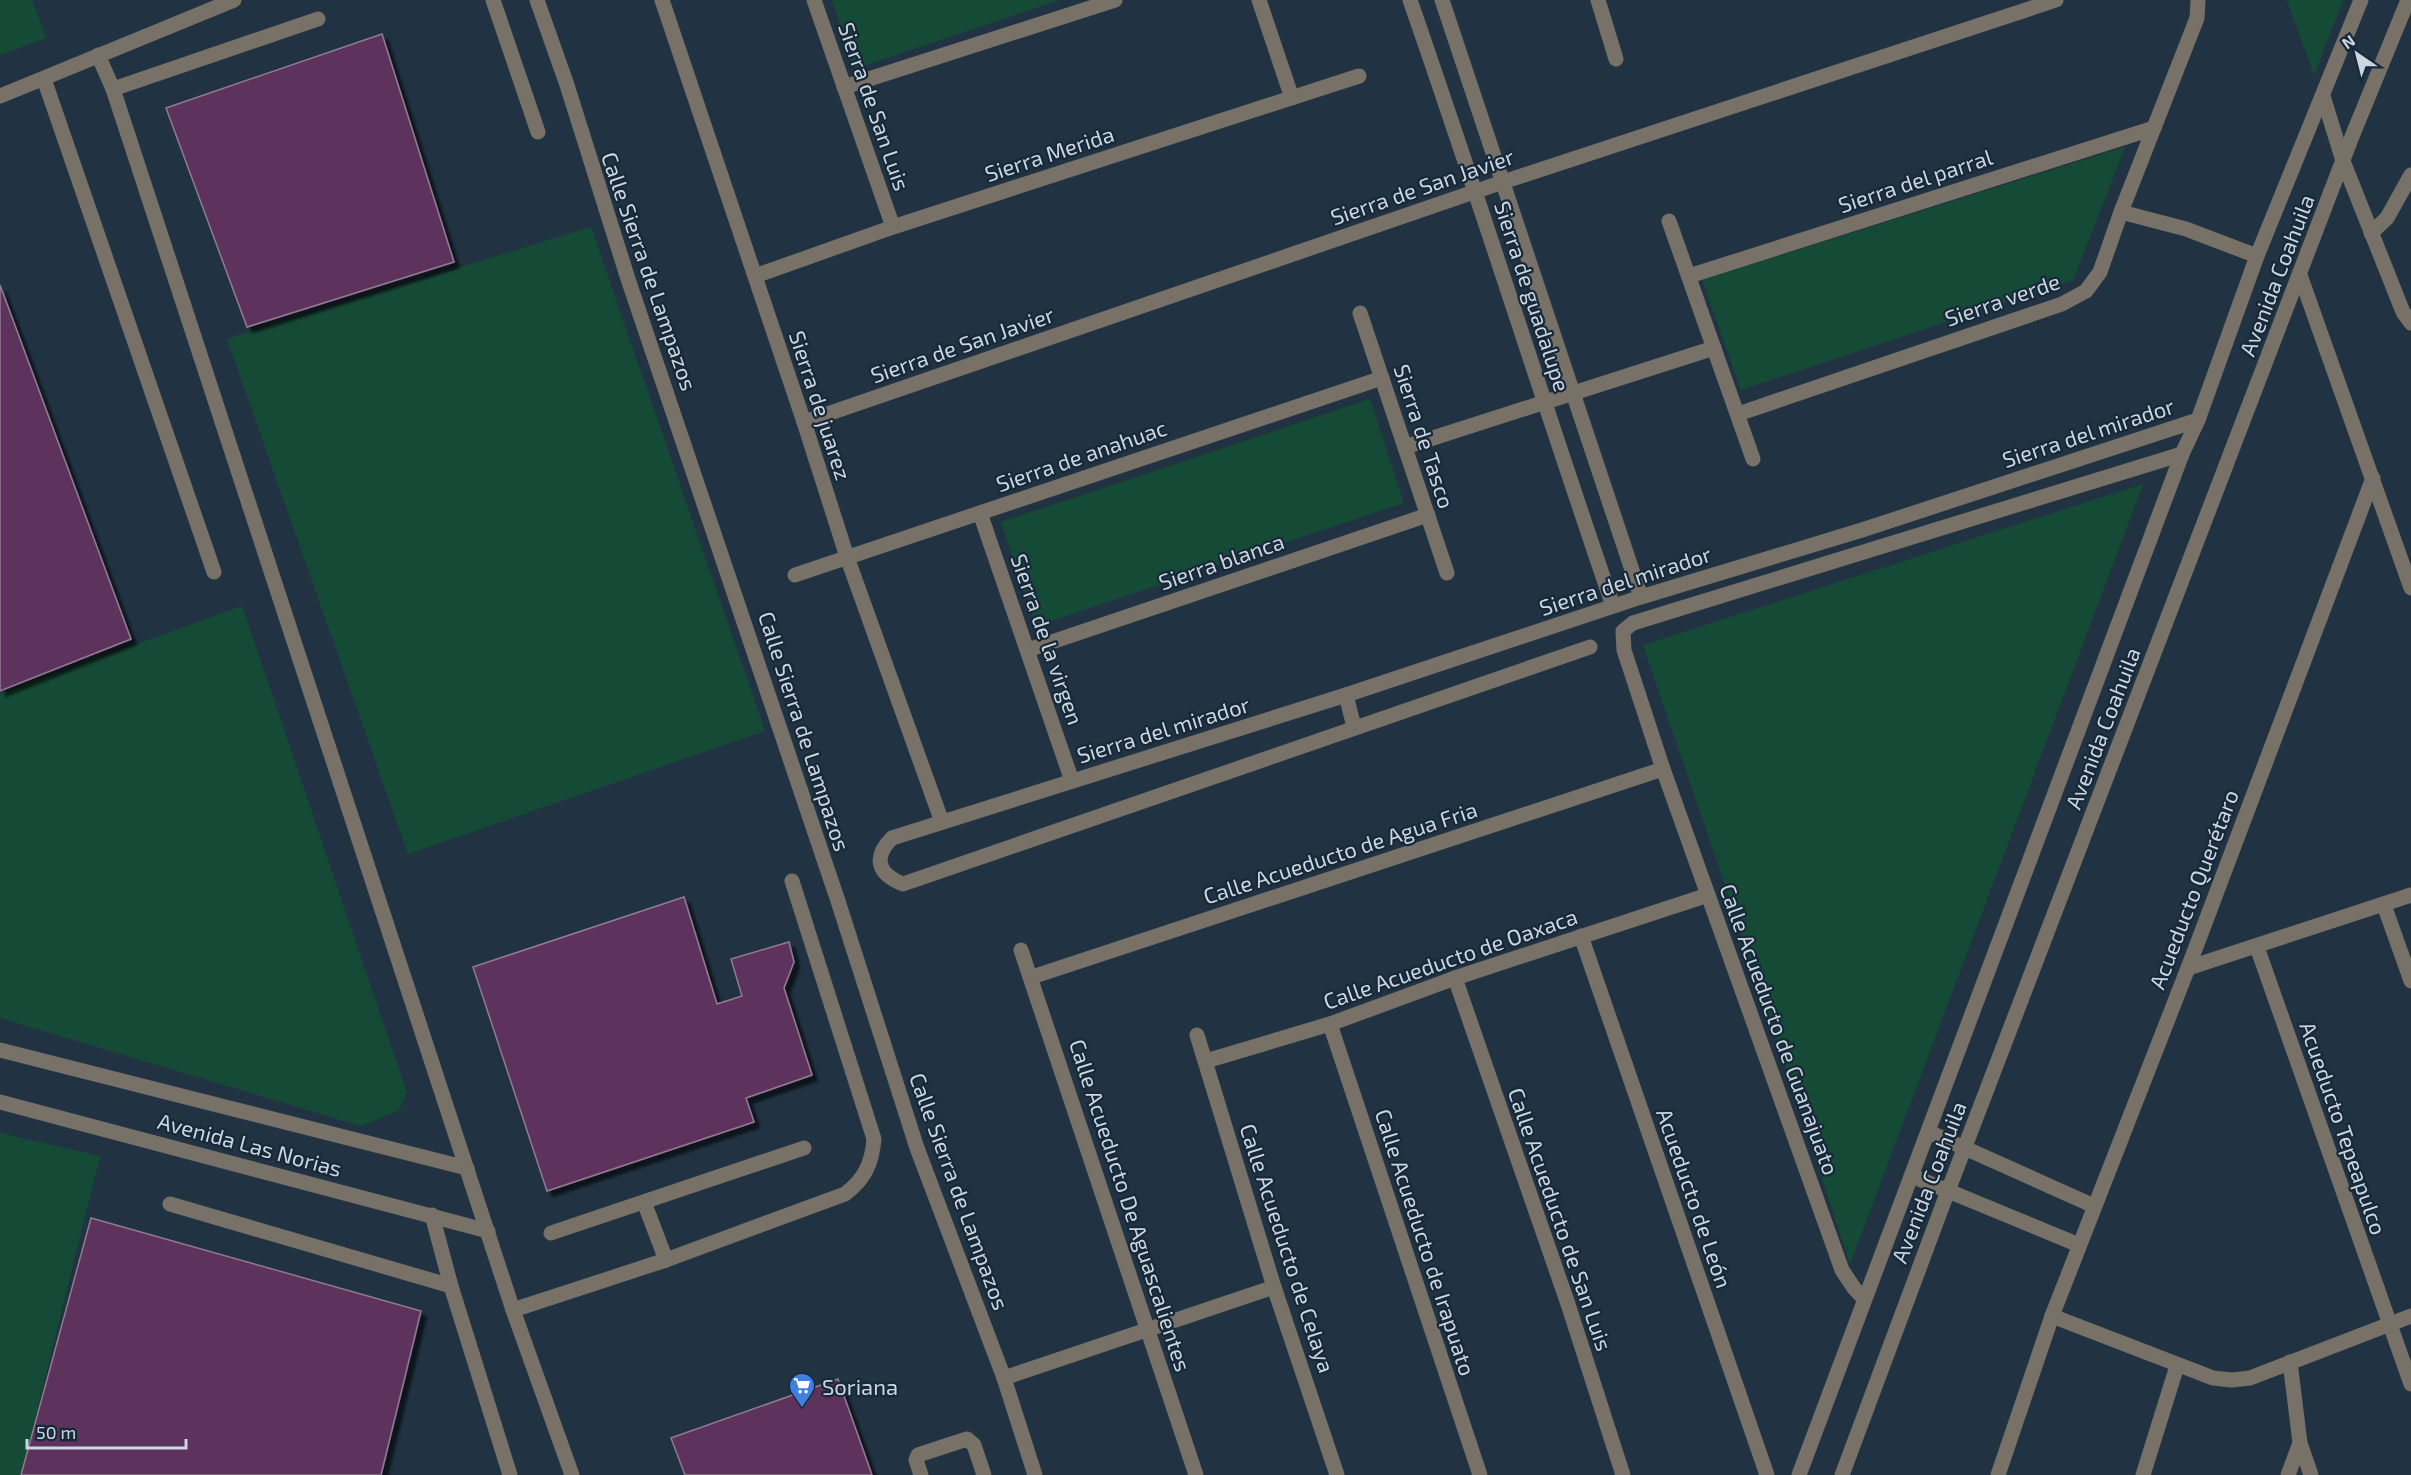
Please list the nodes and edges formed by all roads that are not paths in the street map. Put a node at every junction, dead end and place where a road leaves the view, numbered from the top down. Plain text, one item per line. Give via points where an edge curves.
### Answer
1 (234, 0) edge
2 (493, 0) edge
3 (537, 0) edge
4 (662, 0) edge
5 (814, 0) edge
6 (1115, 0) edge
7 (1259, 0) edge
8 (1410, 0) edge
9 (1442, 0) edge
10 (1598, 0) edge
11 (2056, 0) edge
12 (2198, 0) edge
13 (2361, 0) edge
14 (2408, 0) edge
15 (318, 19) dead end
16 (98, 55) junction
17 (1616, 59) dead end
18 (1359, 76) dead end
19 (44, 79) junction
20 (844, 87) junction
21 (113, 89) junction
22 (0, 96) edge
23 (2323, 96) junction
24 (1292, 98) junction
25 (2154, 128) junction
26 (538, 132) dead end
27 (2343, 161) junction
28 (2411, 175) edge
29 (1503, 182) junction
30 (1477, 191) junction
31 (2121, 212) junction
32 (1669, 221) dead end
33 (893, 227) junction
34 (2371, 233) junction
35 (2257, 256) junction
36 (2300, 275) junction
37 (755, 276) junction
38 (1689, 276) junction
39 (1360, 313) dead end
40 (2411, 323) edge
41 (1714, 348) junction
42 (1382, 378) junction
43 (1574, 392) junction
44 (1543, 402) junction
45 (1738, 414) junction
46 (2198, 420) junction
47 (804, 422) junction
48 (1405, 447) junction
49 (2182, 454) junction
50 (1753, 459) dead end
51 (2373, 478) junction
52 (980, 513) junction
53 (1428, 515) junction
54 (847, 557) junction
55 (214, 572) dead end
56 (1447, 573) dead end
57 (795, 575) dead end
58 (2411, 588) edge
59 (1641, 597) junction
60 (1614, 606) junction
61 (1623, 631) joint
62 (1590, 647) dead end
63 (1029, 650) junction
64 (1346, 695) junction
65 (1354, 727) junction
66 (1663, 769) junction
67 (1072, 781) junction
68 (942, 822) junction
69 (792, 881) dead end
70 (1708, 894) junction
71 (2411, 895) edge
72 (2384, 905) junction
73 (1581, 936) junction
74 (2257, 947) junction
75 (1022, 950) dead end
76 (2188, 968) junction
77 (1032, 977) junction
78 (1455, 978) junction
79 (2411, 981) edge
80 (1330, 1024) junction
81 (1197, 1035) dead end
82 (0, 1050) edge
83 (1206, 1061) junction
84 (0, 1102) edge
85 (1929, 1132) junction
86 (804, 1148) dead end
87 (1964, 1149) junction
88 (467, 1168) junction
89 (1912, 1176) junction
90 (1948, 1191) junction
91 (644, 1202) junction
92 (170, 1204) dead end
93 (2094, 1206) junction
94 (432, 1215) junction
95 (488, 1231) junction
96 (551, 1233) dead end
97 (2079, 1245) junction
98 (666, 1260) junction
99 (451, 1286) junction
100 (1274, 1287) junction
101 (1864, 1299) junction
102 (513, 1310) junction
103 (2052, 1316) junction
104 (2411, 1316) edge
105 (2388, 1324) junction
106 (1148, 1329) junction
107 (2290, 1362) junction
108 (2177, 1366) junction
109 (1005, 1378) junction
110 (2411, 1384) edge
111 (2300, 1443) junction
112 (510, 1475) edge
113 (572, 1475) edge
114 (921, 1475) edge
115 (984, 1475) edge
116 (1035, 1475) edge
117 (1196, 1475) edge
118 (1337, 1475) edge
119 (1480, 1475) edge
120 (1623, 1475) edge
121 (1767, 1475) edge
122 (1799, 1475) edge
123 (1842, 1475) edge
124 (1998, 1475) edge
125 (2143, 1475) edge
126 (2288, 1475) edge
127 (2311, 1475) edge

1 - 16 street
2 - 26 street
3 - 109 street, Calle Sierra de Lampazos via 917,1148
4 - 37 street, Sierra de juarez
5 - 20 street, Sierra de San Luis
6 - 20 street
7 - 24 street
8 - 30 street, Sierra de guadalupe
9 - 29 street, Sierra de guadalupe
10 - 17 street
11 - 29 street, Sierra de San Javier
12 - 25 street, Sierra verde via 2197,18
13 - 23 street, Avenida Coahuila
14 - 27 street, Avenida Coahuila
15 - 21 street
16 - 19 street
16 - 21 street
18 - 24 street, Sierra Merida
19 - 22 street
19 - 55 street
20 - 33 street, Sierra de San Luis
21 - 88 street
23 - 27 street
23 - 35 street, Avenida Coahuila
24 - 33 street, Sierra Merida
25 - 31 street, Sierra verde
25 - 38 street, Sierra del parral
27 - 34 street
27 - 36 street, Avenida Coahuila
28 - 34 street via 2387,218
29 - 30 street, Sierra de San Javier
29 - 43 street, Sierra de guadalupe
30 - 44 street, Sierra de guadalupe
30 - 47 street, Sierra de San Javier
31 - 35 street via 2186,229
31 - 45 street, Sierra verde via 2100,272 2086,291 2075,298
32 - 38 street
33 - 37 street, Sierra Merida
34 - 40 street
35 - 46 street, Avenida Coahuila
36 - 51 street
36 - 87 street, Avenida Coahuila
37 - 47 street, Sierra de juarez
38 - 41 street
39 - 42 street, Sierra de Tasco
41 - 43 street
41 - 45 street
42 - 48 street, Sierra de Tasco
42 - 52 street, Sierra de anahuac
43 - 44 street
43 - 59 street, Sierra de guadalupe
44 - 48 street
44 - 60 street, Sierra de guadalupe
45 - 50 street
46 - 49 street, Avenida Coahuila
46 - 59 street, Sierra del mirador via 1862,530
47 - 54 street, Sierra de juarez
48 - 53 street, Sierra de Tasco
49 - 61 street, Sierra del mirador via 1633,623
49 - 85 street, Avenida Coahuila
51 - 58 street
51 - 76 street, Acueducto Querétaro
52 - 54 street, Sierra de anahuac
52 - 63 street, Sierra de la virgen
53 - 56 street, Sierra de Tasco
53 - 63 street, Sierra blanca
54 - 57 street, Sierra de anahuac
54 - 68 street, Sierra de juarez
59 - 60 street, Sierra del mirador
60 - 64 street, Sierra del mirador
61 - 66 street, Calle Acueducto de Guanajuato via 1624,650
62 - 65 street, Sierra del mirador
63 - 67 street, Sierra de la virgen
64 - 65 street
64 - 67 street, Sierra del mirador
65 - 68 street, Sierra del mirador via 903,884 890,879 879,858 883,847 892,838
66 - 70 street, Calle Acueducto de Guanajuato
66 - 77 street, Calle Acueducto de Agua Fria
67 - 68 street, Sierra del mirador
69 - 98 street via 874,1139 867,1172 845,1194
70 - 73 street, Calle Acueducto de Oaxaca
70 - 101 street, Calle Acueducto de Guanajuato via 1842,1270
71 - 72 street
72 - 74 street
72 - 79 street
73 - 78 street, Calle Acueducto de Oaxaca
73 - 121 street, Acueducto de León
74 - 76 street
74 - 105 street, Acueducto Tepeapulco
75 - 77 street, Calle Acueducto De Aguascalientes
76 - 93 street, Acueducto Querétaro
77 - 106 street, Calle Acueducto De Aguascalientes
78 - 80 street, Calle Acueducto de Oaxaca
78 - 120 street, Calle Acueducto de San Luis
80 - 83 street, Calle Acueducto de Oaxaca
80 - 119 street, Calle Acueducto de Irapuato
81 - 83 street, Calle Acueducto de Celaya
82 - 88 street, Avenida Las Norias
83 - 100 street, Calle Acueducto de Celaya
84 - 94 street, Avenida Las Norias
85 - 87 street
85 - 89 street, Avenida Coahuila
86 - 91 street
87 - 90 street, Avenida Coahuila
87 - 93 street
88 - 95 street
89 - 90 street
89 - 101 street, Avenida Coahuila
90 - 97 street
90 - 123 street, Avenida Coahuila
91 - 96 street
91 - 98 street
92 - 99 street
93 - 97 street, Acueducto Querétaro
94 - 95 street, Avenida Las Norias
94 - 99 street
95 - 102 street
97 - 103 street, Acueducto Querétaro
98 - 102 street
99 - 112 street
100 - 106 street
100 - 118 street, Calle Acueducto de Celaya
101 - 122 street, Avenida Coahuila
102 - 113 street
103 - 108 street
103 - 124 street, Acueducto Querétaro
104 - 105 street
105 - 107 street
105 - 110 street, Acueducto Tepeapulco
106 - 109 street
106 - 117 street, Calle Acueducto De Aguascalientes
107 - 108 street via 2250,1378 2232,1380
107 - 111 street
108 - 125 street
109 - 116 street, Calle Sierra de Lampazos
111 - 126 street
111 - 127 street
114 - 115 street via 918,1455 968,1439 974,1445

